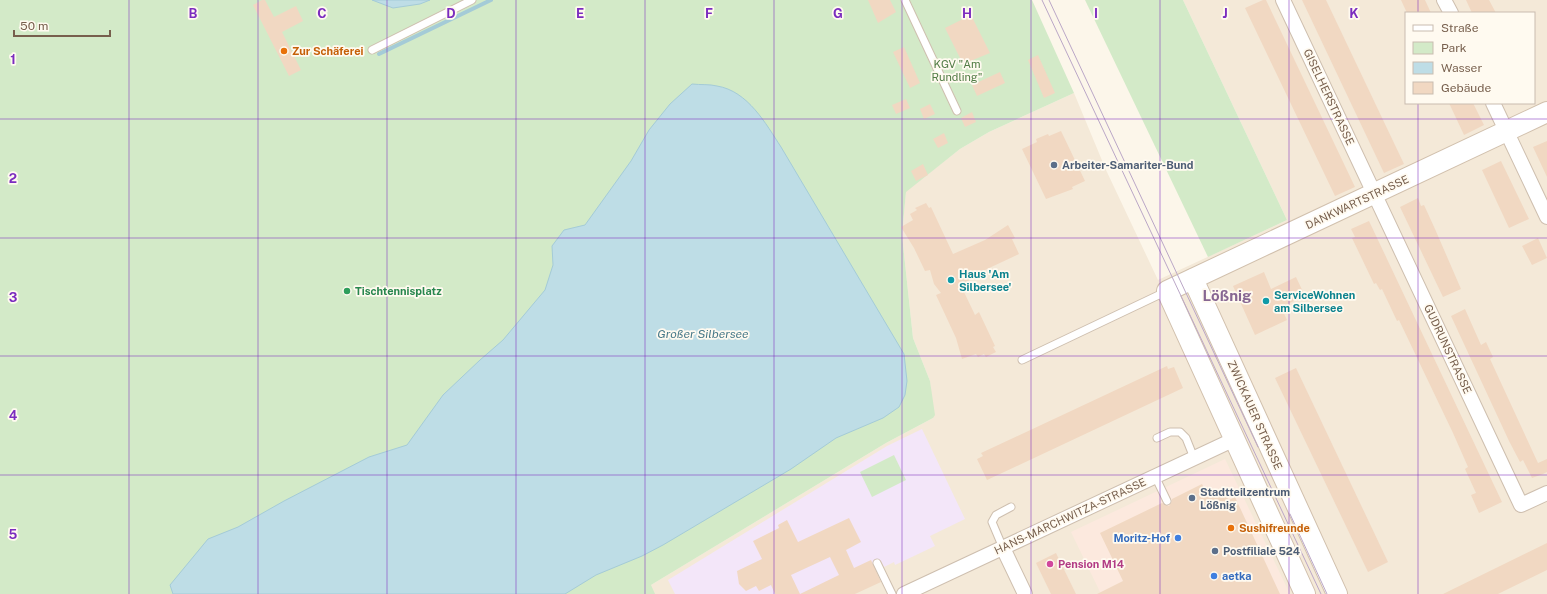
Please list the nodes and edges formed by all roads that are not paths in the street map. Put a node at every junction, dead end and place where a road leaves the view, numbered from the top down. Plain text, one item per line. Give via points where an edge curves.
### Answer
1 (472, 0) edge
2 (906, 0) edge
3 (1283, 0) edge
4 (1444, 0) edge
5 (1450, 12) edge
6 (372, 50) dead end
7 (1493, 104) edge
8 (957, 111) dead end
9 (1547, 112) edge
10 (1506, 131) junction
11 (1375, 194) junction
12 (1547, 217) edge
13 (1193, 279) junction
14 (1167, 291) junction
15 (1022, 360) dead end
16 (1157, 438) dead end
17 (1235, 439) junction
18 (1194, 458) junction
19 (1155, 476) junction
20 (1547, 493) edge
21 (1167, 501) dead end
22 (1011, 508) dead end
23 (1003, 548) junction
24 (877, 563) dead end
25 (892, 594) edge
26 (904, 594) edge
27 (1025, 594) edge
28 (1306, 594) edge
29 (1338, 594) edge

1 - 6 lane
2 - 8 lane
3 - 11 street, GISELHERSTRASSE
4 - 5 street
7 - 10 street
9 - 10 main road, DANKWARTSTRASSE
10 - 11 main road, DANKWARTSTRASSE
10 - 12 street
11 - 13 main road, DANKWARTSTRASSE
11 - 20 street, GUDRUNSTRASSE via 1521,505
13 - 14 main road, DANKWARTSTRASSE
13 - 29 main road, ZWICKAUER STRASSE
14 - 15 lane
14 - 17 main road
16 - 18 lane via 1170,432 1180,432 1186,438
17 - 18 street, HANS-MARCHWITZA-STRASSE
17 - 28 main road
18 - 19 street, HANS-MARCHWITZA-STRASSE
19 - 21 lane
19 - 23 street, HANS-MARCHWITZA-STRASSE
22 - 23 lane via 996,515 992,522
23 - 26 street, HANS-MARCHWITZA-STRASSE
23 - 27 street
24 - 25 lane

